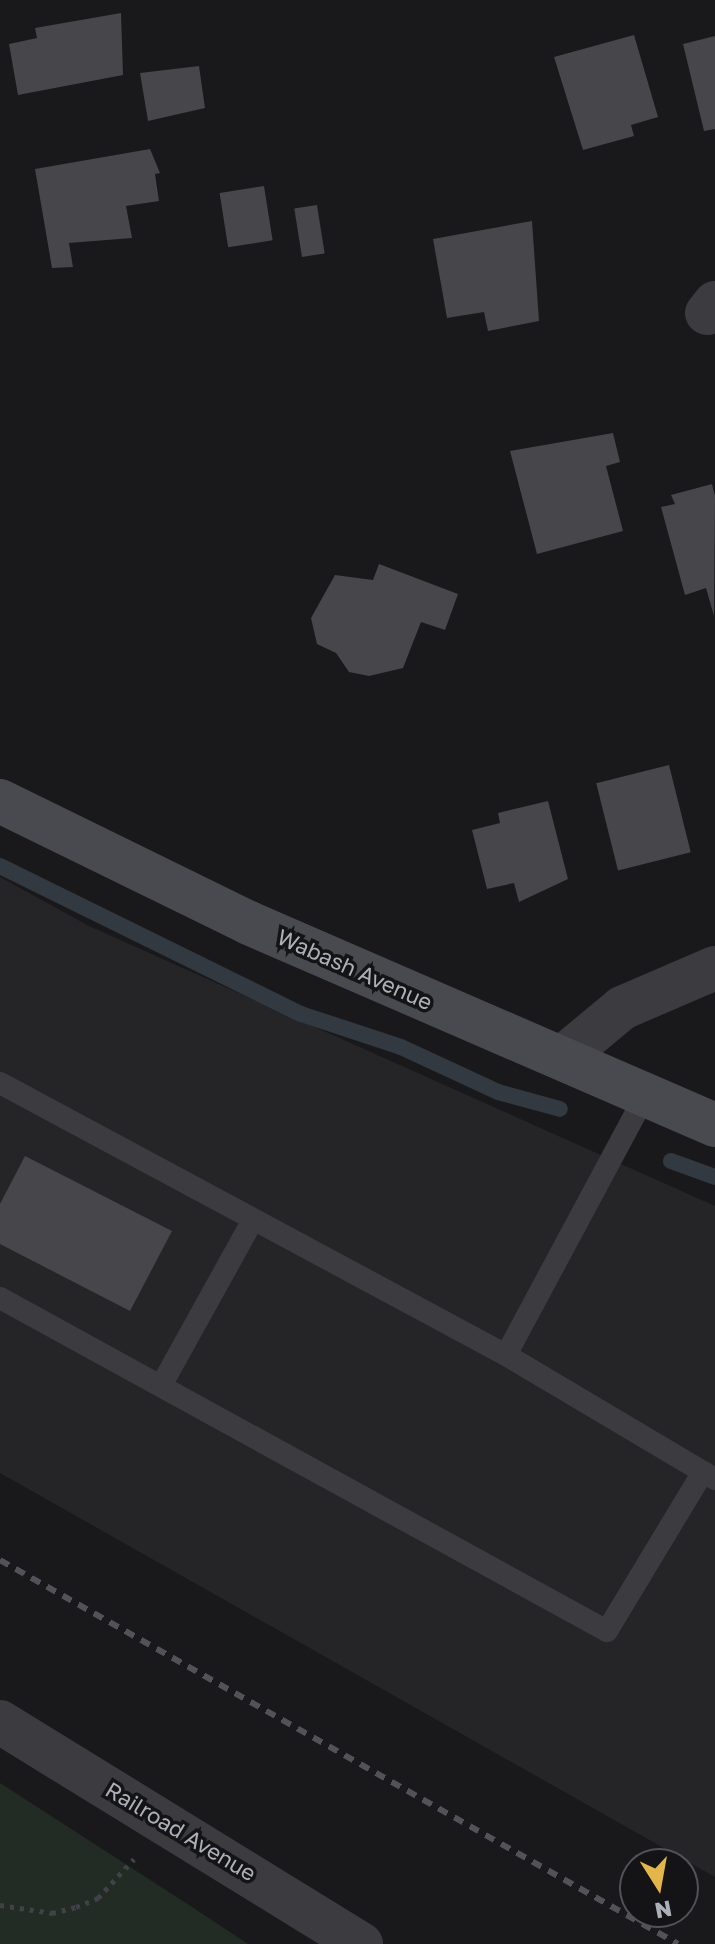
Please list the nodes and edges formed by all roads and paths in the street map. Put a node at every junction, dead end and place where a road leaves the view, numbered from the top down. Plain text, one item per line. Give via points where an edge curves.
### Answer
1 (0, 801) edge
2 (715, 968) edge
3 (562, 1058) junction
4 (0, 1083) edge
5 (641, 1106) junction
6 (715, 1125) edge
7 (253, 1220) junction
8 (0, 1298) edge
9 (506, 1355) junction
10 (162, 1384) junction
11 (709, 1476) edge
12 (0, 1722) edge
13 (164, 1820) junction
14 (0, 1905) edge
15 (361, 1944) edge

1 - 3 street, Wabash Avenue via 249,923
2 - 3 street via 622,1008
3 - 5 street, Wabash Avenue
4 - 7 lane
5 - 6 street, Wabash Avenue
5 - 9 lane
7 - 9 lane
7 - 10 lane
8 - 10 lane
9 - 11 lane
10 - 11 lane via 607,1631
12 - 13 street, Railroad Avenue
13 - 14 path via 98,1898 52,1913
13 - 15 street, Railroad Avenue

